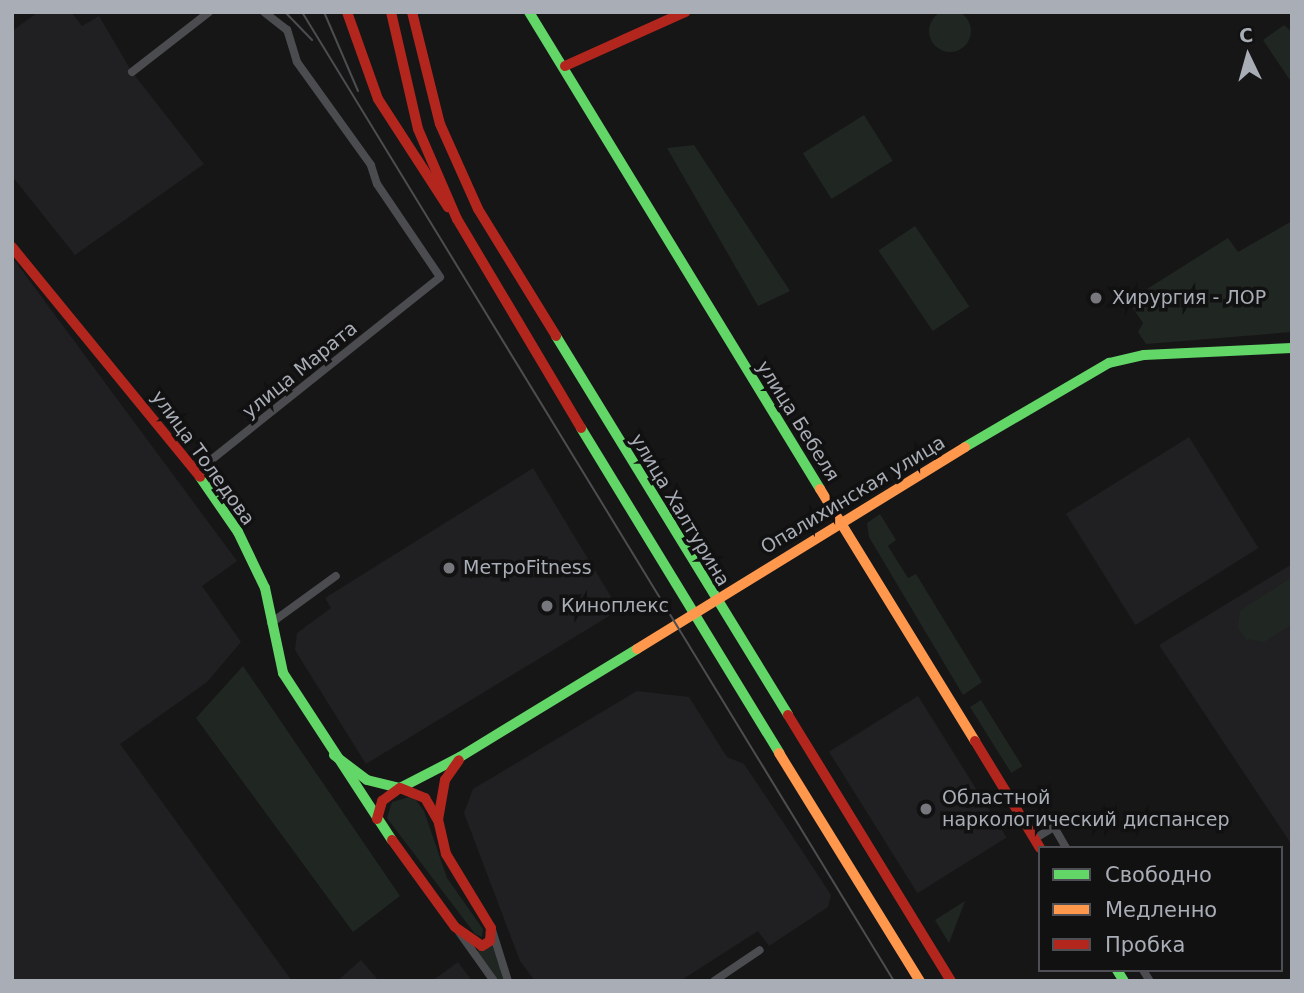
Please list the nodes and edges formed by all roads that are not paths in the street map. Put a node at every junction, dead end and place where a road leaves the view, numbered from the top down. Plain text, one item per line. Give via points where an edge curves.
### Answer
1 (209, 12) edge
2 (264, 12) edge
3 (347, 12) edge
4 (391, 12) edge
5 (412, 12) edge
6 (529, 12) edge
7 (685, 12) edge
8 (565, 66) junction
9 (132, 72) dead end
10 (457, 219) junction
11 (12, 247) edge
12 (1292, 348) edge
13 (196, 472) junction
14 (841, 523) junction
15 (336, 576) dead end
16 (714, 601) junction
17 (693, 614) junction
18 (271, 623) junction
19 (334, 755) junction
20 (460, 757) junction
21 (400, 788) junction
22 (377, 819) junction
23 (438, 820) junction
24 (1037, 843) edge
25 (1065, 846) edge
26 (455, 927) junction
27 (491, 928) junction
28 (760, 950) dead end
29 (494, 981) edge
30 (508, 981) edge
31 (714, 981) edge
32 (920, 981) edge
33 (951, 981) edge

1 - 9 street
2 - 13 street, улица Марата via 287,30 297,62 371,165 377,184 439,277
3 - 10 main road via 378,99 413,159
4 - 10 main road via 418,129
5 - 16 main road, улица Халтурина via 440,124 478,209
6 - 8 main road, улица Бебеля
7 - 8 main road
8 - 14 main road, улица Бебеля
10 - 17 main road
11 - 13 main road, улица Толедова
12 - 14 main road, Опалихинская улица via 1144,355 1109,363
13 - 18 main road, улица Толедова via 238,532 264,588
14 - 16 main road, Опалихинская улица
14 - 24 main road, улица Бебеля
15 - 18 street
16 - 17 main road, Опалихинская улица
16 - 33 main road, улица Халтурина
17 - 20 main road, Опалихинская улица
17 - 32 main road
18 - 19 main road, улица Толедова via 283,673
19 - 21 main road via 367,780
19 - 22 main road, улица Толедова
20 - 21 main road, Опалихинская улица
20 - 23 main road via 445,780
21 - 22 main road via 382,802
21 - 23 main road via 425,798
22 - 26 main road, улица Толедова
23 - 27 main road via 446,854
24 - 25 street via 1054,827
26 - 27 main road via 482,946 489,941
26 - 29 street
27 - 30 street
28 - 31 street

